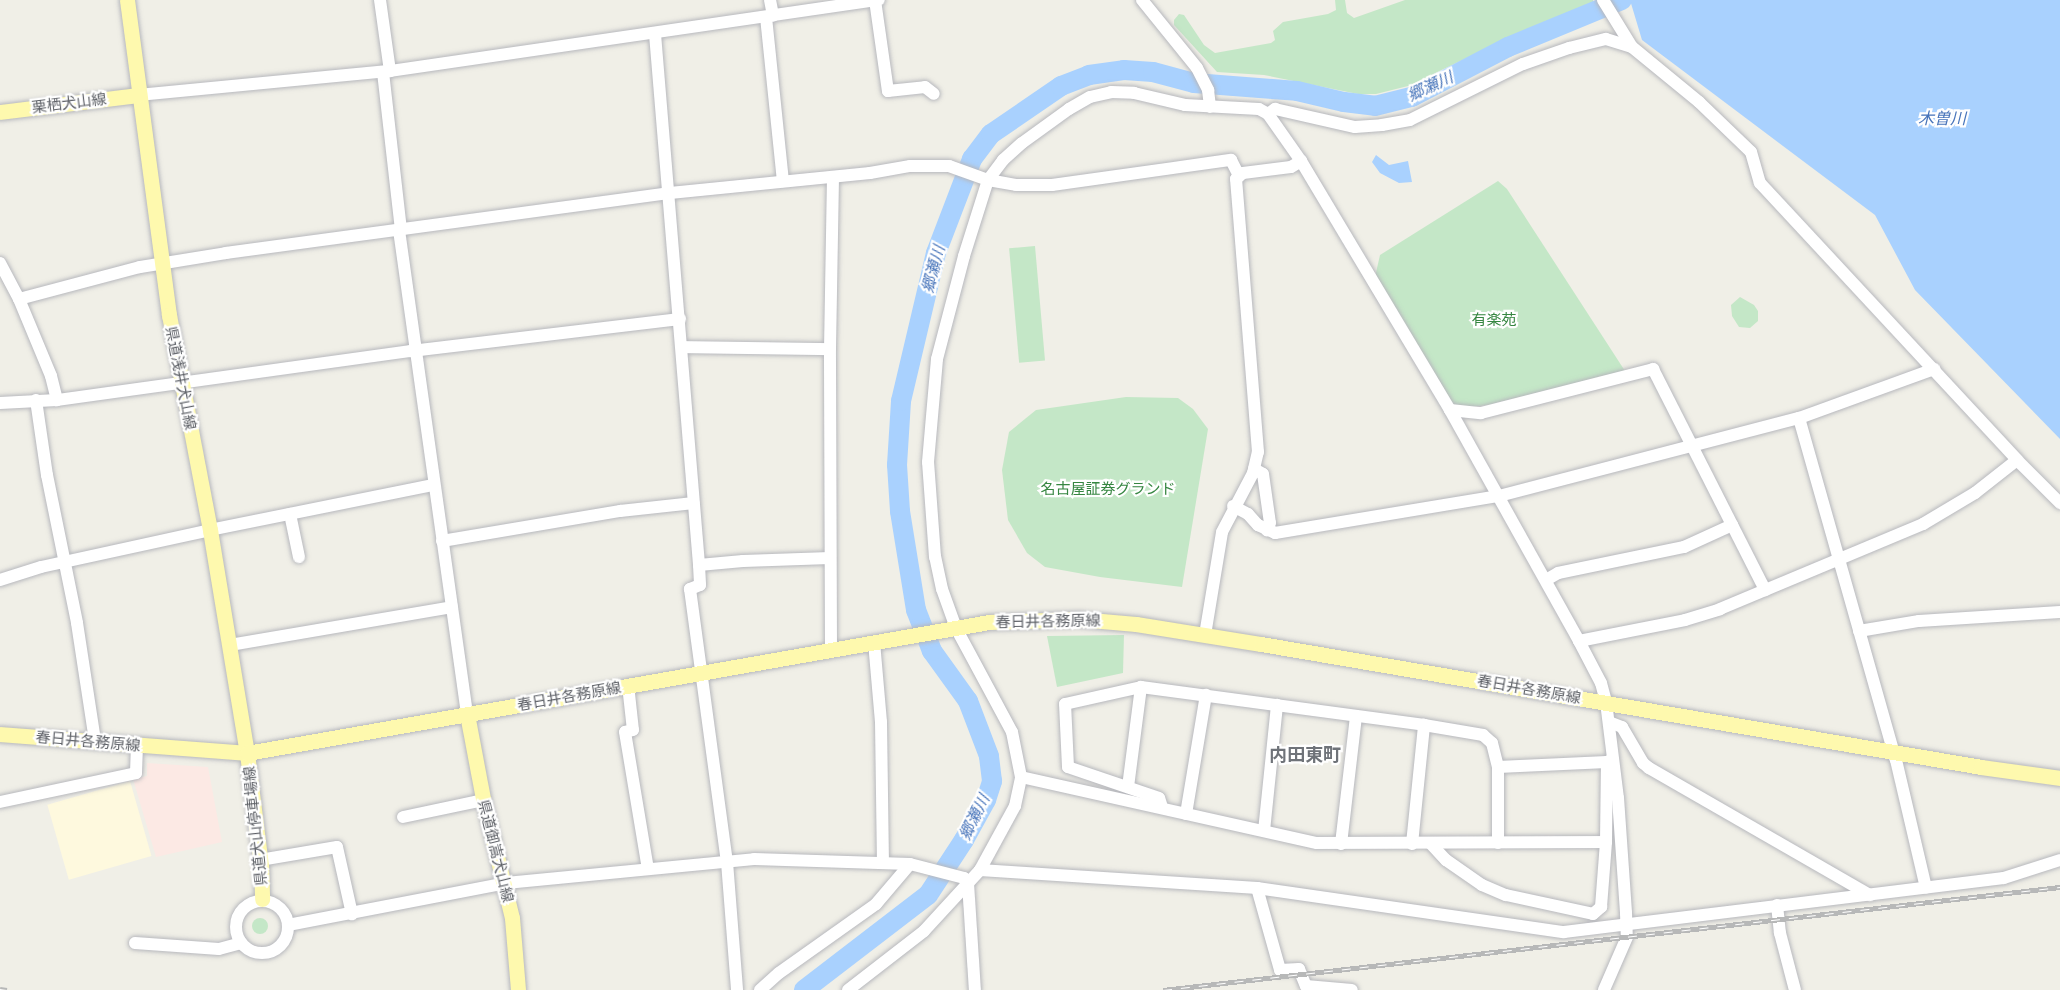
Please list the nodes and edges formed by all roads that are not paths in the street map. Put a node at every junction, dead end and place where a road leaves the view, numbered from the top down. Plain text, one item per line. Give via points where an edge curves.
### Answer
1 (127, 0) edge
2 (380, 0) edge
3 (770, 0) edge
4 (875, 0) edge
5 (879, 0) edge
6 (1142, 0) edge
7 (1603, 0) edge
8 (770, 17) junction
9 (655, 34) junction
10 (1632, 47) junction
11 (386, 71) junction
12 (139, 94) junction
13 (934, 94) dead end
14 (1210, 107) junction
15 (0, 112) edge
16 (1268, 114) junction
17 (1301, 161) junction
18 (1239, 176) junction
19 (833, 177) junction
20 (983, 179) junction
21 (783, 181) junction
22 (670, 193) junction
23 (400, 230) junction
24 (0, 263) edge
25 (162, 263) junction
26 (19, 299) junction
27 (680, 319) junction
28 (682, 347) junction
29 (416, 350) junction
30 (830, 350) junction
31 (1934, 369) junction
32 (182, 382) junction
33 (36, 400) junction
34 (57, 400) junction
35 (0, 403) edge
36 (1450, 410) junction
37 (1799, 418) junction
38 (1693, 446) junction
39 (2017, 460) junction
40 (1254, 469) junction
41 (433, 485) junction
42 (1499, 496) junction
43 (694, 503) junction
44 (2060, 503) edge
45 (1233, 506) junction
46 (290, 514) junction
47 (1732, 525) junction
48 (210, 530) junction
49 (1267, 530) junction
50 (442, 541) junction
51 (298, 557) dead end
52 (830, 558) junction
53 (1839, 559) junction
54 (63, 563) junction
55 (699, 566) junction
56 (0, 580) edge
57 (1546, 580) junction
58 (1765, 590) junction
59 (452, 607) junction
60 (2060, 612) edge
61 (949, 629) junction
62 (1859, 631) junction
63 (1205, 635) junction
64 (1579, 641) junction
65 (874, 642) junction
66 (230, 645) junction
67 (831, 649) junction
68 (700, 672) junction
69 (628, 685) junction
70 (1141, 687) junction
71 (1206, 695) junction
72 (1606, 702) junction
73 (1277, 705) junction
74 (467, 714) junction
75 (1356, 716) junction
76 (1609, 722) junction
77 (1424, 725) junction
78 (0, 734) edge
79 (95, 741) junction
80 (137, 746) junction
81 (1892, 751) junction
82 (247, 753) junction
83 (1610, 761) junction
84 (1498, 768) junction
85 (1021, 777) junction
86 (2060, 778) edge
87 (1128, 787) junction
88 (484, 800) junction
89 (0, 802) edge
90 (1162, 807) junction
91 (1186, 814) junction
92 (403, 817) dead end
93 (1264, 831) junction
94 (1606, 842) junction
95 (1498, 843) junction
96 (1341, 844) junction
97 (1412, 844) junction
98 (1431, 844) junction
99 (260, 860) junction
100 (2060, 860) edge
101 (727, 862) junction
102 (883, 862) junction
103 (910, 864) junction
104 (648, 869) junction
105 (980, 870) junction
106 (506, 883) junction
107 (968, 883) junction
108 (1257, 888) junction
109 (1926, 888) junction
110 (1870, 895) junction
111 (262, 900) junction
112 (1777, 905) junction
113 (352, 914) junction
114 (288, 925) junction
115 (1627, 925) junction
116 (135, 943) dead end
117 (241, 943) junction
118 (518, 990) edge
119 (738, 990) edge
120 (760, 990) edge
121 (848, 990) edge
122 (975, 990) edge
123 (1352, 990) edge
124 (1604, 990) edge
125 (1795, 990) edge

1 - 12 main road, 県道浅井犬山線
2 - 11 street
3 - 8 street
4 - 5 street
4 - 8 street
4 - 13 street via 888,91 925,87
6 - 14 street via 1197,68 1208,90
7 - 10 street
8 - 9 street
8 - 21 street
9 - 11 street
9 - 22 street
10 - 16 street via 1606,39 1569,48 1522,64 1410,120 1391,124 1355,127 1275,109
10 - 31 street via 1699,102 1751,152 1760,183
11 - 12 street
11 - 23 street
12 - 15 main road, 栗栖犬山線
12 - 25 main road, 県道浅井犬山線
14 - 16 street via 1259,109
14 - 20 street via 1134,93 1111,92 1090,97 1022,143
16 - 17 street
17 - 18 street via 1291,167
17 - 36 street
18 - 20 street via 1231,160 1052,185 1016,185
18 - 40 street via 1236,183 1258,438
19 - 20 street via 910,166 949,166
19 - 21 street
19 - 30 street
20 - 61 street via 937,359 928,462 935,557
21 - 22 street
22 - 23 street
22 - 27 street
23 - 25 street
23 - 29 street
24 - 26 street
25 - 26 street
25 - 32 main road, 県道浅井犬山線
26 - 34 street
27 - 28 street
27 - 29 street
28 - 30 street
28 - 43 street
29 - 32 street
29 - 41 street
30 - 52 street
31 - 37 street
31 - 39 street
32 - 34 street
32 - 48 main road, 県道浅井犬山線
33 - 34 street
33 - 35 street
33 - 54 street
36 - 38 street via 1481,413 1653,369
36 - 42 street
37 - 38 street
37 - 53 street
38 - 42 street
38 - 47 street
39 - 44 street
39 - 53 street via 1950,510
40 - 45 street
40 - 49 street via 1263,474 1270,523
41 - 46 street
41 - 50 street
42 - 49 street via 1288,532
42 - 57 street
43 - 50 street
43 - 55 street
45 - 49 street
45 - 63 street via 1219,546
46 - 48 street
46 - 51 street
47 - 57 street via 1684,547 1558,573
47 - 58 street
48 - 54 street
48 - 66 main road, 県道浅井犬山線
50 - 59 street
52 - 55 street
52 - 67 street
53 - 58 street
53 - 62 street
54 - 56 street
54 - 79 street via 77,623
55 - 68 street via 700,585 690,589
57 - 64 street
58 - 64 street via 1685,620
59 - 66 street
59 - 74 street
60 - 62 street via 1919,621
61 - 63 main road, 春日井各務原線 via 1021,619 1079,619
61 - 65 main road, 春日井各務原線
61 - 85 street via 1012,732
62 - 81 street
63 - 72 main road, 春日井各務原線
64 - 72 street via 1601,683
65 - 67 main road, 春日井各務原線
65 - 102 street
66 - 82 main road, 県道浅井犬山線
67 - 68 main road, 春日井各務原線
68 - 69 main road, 春日井各務原線
68 - 101 street
69 - 74 main road, 春日井各務原線
69 - 104 street via 633,730 625,732
70 - 71 street
70 - 87 street
70 - 87 street via 1065,704 1068,767
71 - 73 street
71 - 91 street
72 - 76 street
72 - 81 main road, 春日井各務原線
73 - 75 street
73 - 93 street
74 - 82 main road, 春日井各務原線
74 - 88 main road, 県道御嵩犬山線
75 - 77 street
75 - 96 street
76 - 83 street
76 - 110 street via 1622,727 1649,768
77 - 84 street via 1483,735 1492,743
77 - 97 street
78 - 79 main road, 春日井各務原線
79 - 80 main road, 春日井各務原線
80 - 82 main road, 春日井各務原線
80 - 89 street via 136,773
81 - 86 main road, 春日井各務原線
81 - 109 street
82 - 99 main road, 県道犬山停車場線
83 - 84 street
83 - 94 street
83 - 115 street
84 - 95 street
85 - 90 street
85 - 105 street via 1015,806
87 - 90 street via 1159,798
88 - 92 street
88 - 106 main road, 県道御嵩犬山線
90 - 91 street
91 - 93 street
93 - 96 street via 1317,843
94 - 95 street
94 - 98 street via 1601,907 1593,914 1506,896 1482,885 1446,860
95 - 98 street
96 - 97 street
97 - 98 street
99 - 111 main road, 県道犬山停車場線
99 - 113 street via 337,847
100 - 109 street via 2004,878
101 - 102 street
101 - 104 street
101 - 119 street
102 - 103 street
103 - 107 street via 957,876
103 - 120 street via 876,904
104 - 106 street
105 - 107 street
105 - 108 street
106 - 113 street
106 - 118 main road, 県道御嵩犬山線
107 - 121 street via 924,931
107 - 122 street
108 - 115 street via 1563,932
108 - 123 street via 1280,970 1299,969 1306,986
109 - 110 street
110 - 112 street
111 - 114 street via 273,903
111 - 117 street via 242,911 237,922
112 - 115 street
112 - 125 street
113 - 114 street
114 - 117 street via 281,946 270,952 256,953
115 - 124 street via 1627,937
116 - 117 street via 219,949

